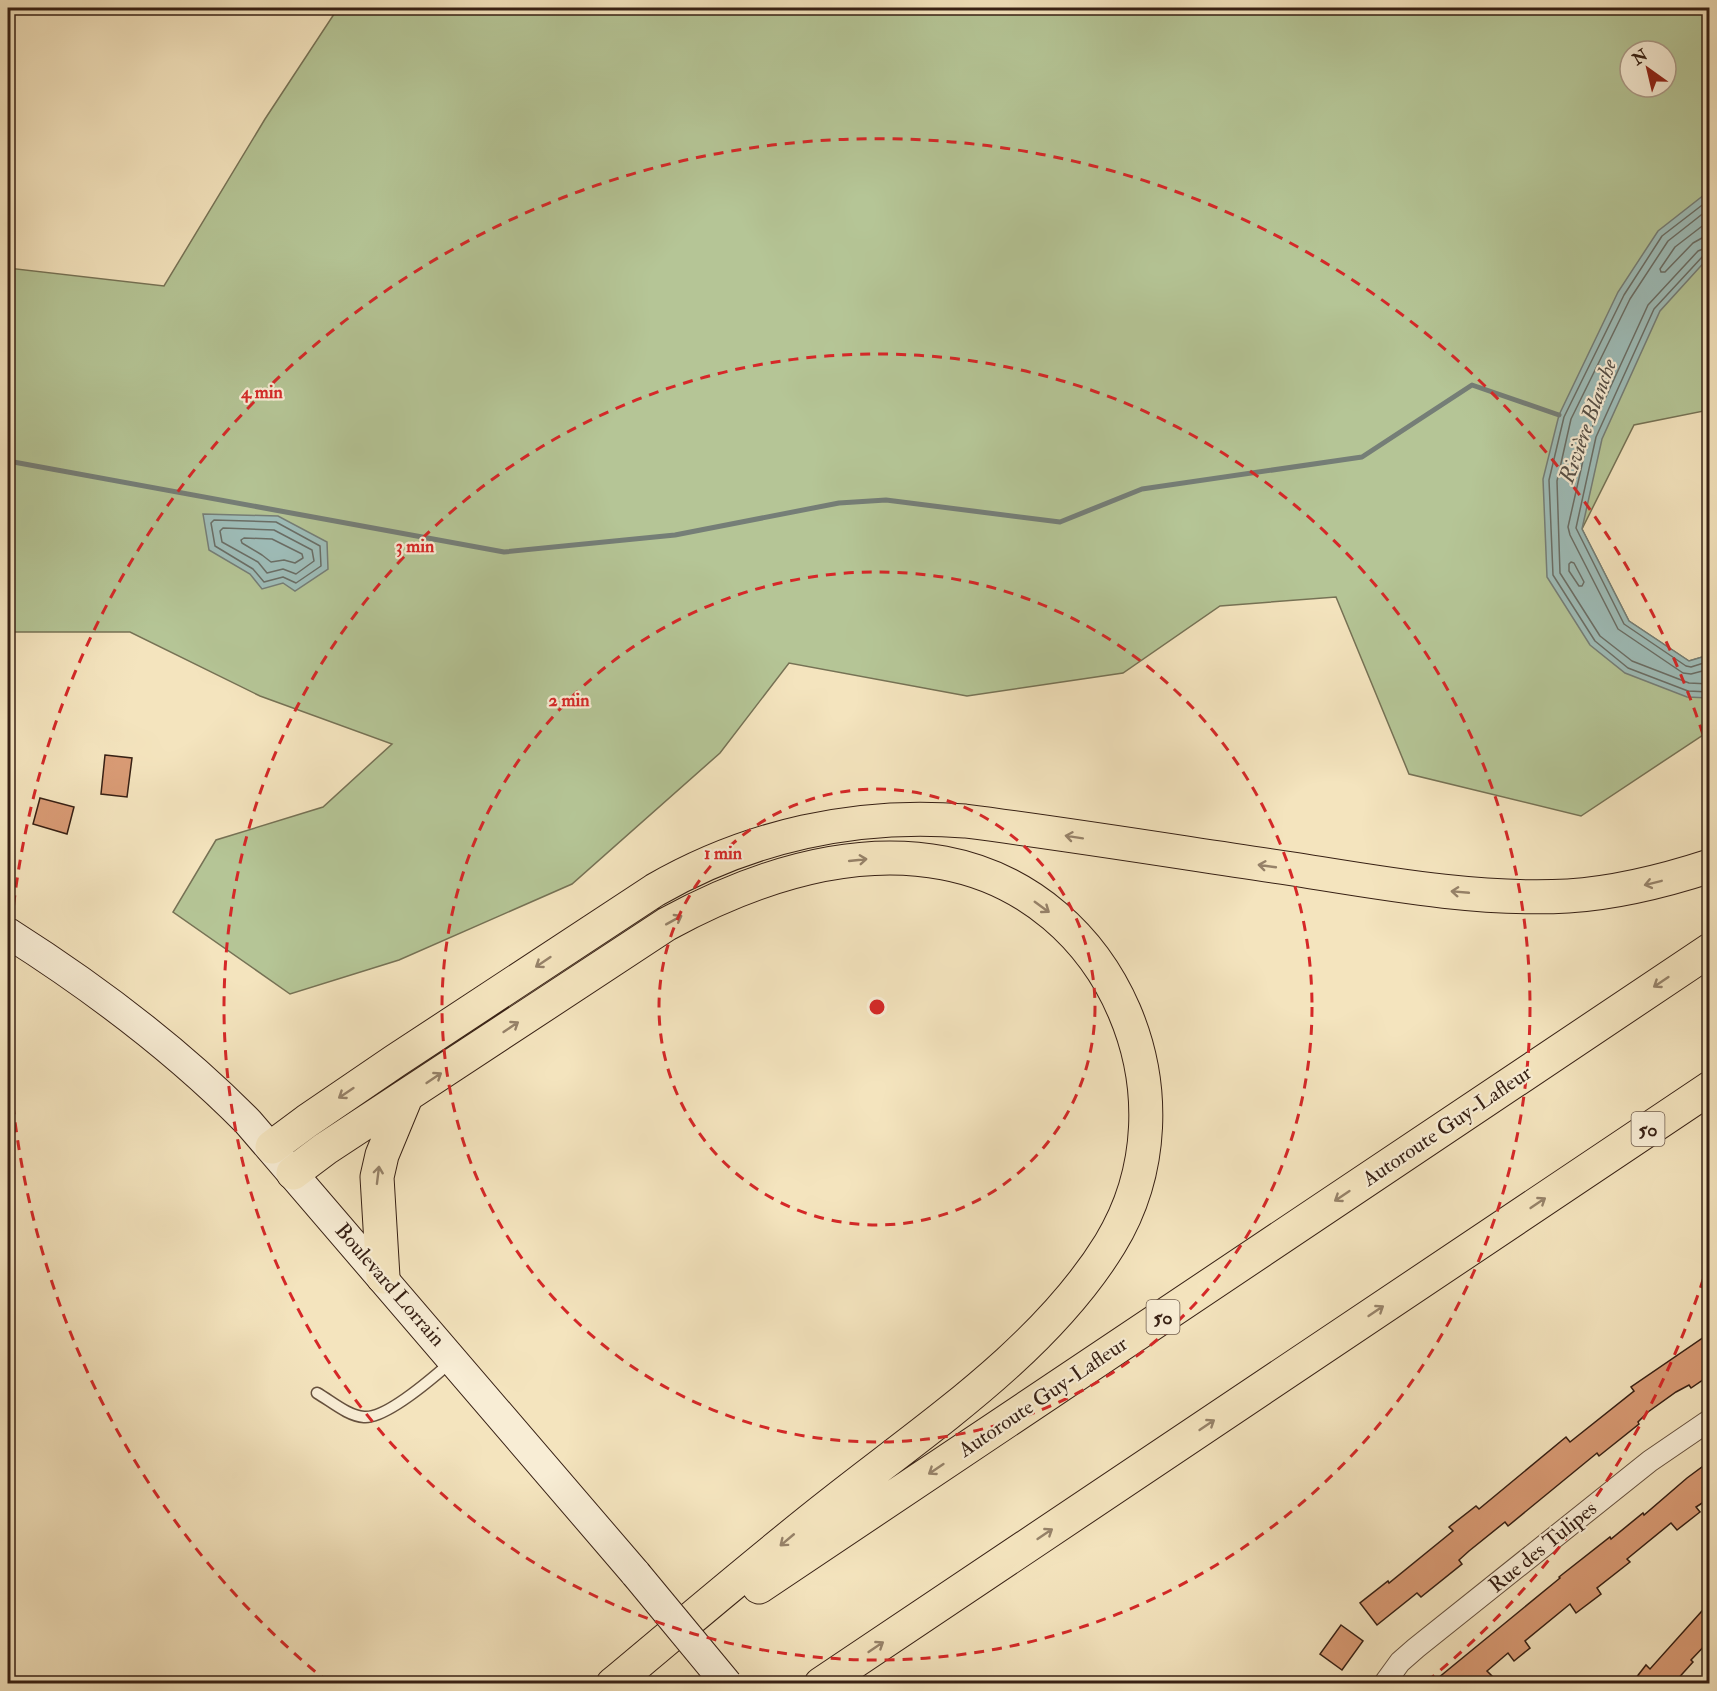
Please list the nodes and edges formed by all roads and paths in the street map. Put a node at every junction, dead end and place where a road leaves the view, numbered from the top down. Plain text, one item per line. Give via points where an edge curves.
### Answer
1 (1710, 866) edge
2 (8, 933) edge
3 (1710, 950) edge
4 (1710, 1088) edge
5 (406, 1097) junction
6 (272, 1147) junction
7 (293, 1173) junction
8 (383, 1277) junction
9 (454, 1360) junction
10 (317, 1393) dead end
11 (1710, 1420) edge
12 (824, 1682) edge
13 (614, 1683) edge
14 (727, 1683) edge
15 (1384, 1683) edge

1 -> 6 highway via 1618,890 1568,896 1512,896 1345,877 965,821 890,820 820,828 733,852 655,890 375,1074
2 - 6 main road, Boulevard Lorrain via 150,1035 234,1107
3 -> 13 highway, Autoroute Guy-Lafleur / 50
12 -> 4 highway, 50
5 - 7 highway
8 -> 5 highway via 377,1177
5 -> 13 highway via 682,915 759,882 854,861 891,858 945,863 978,872 1024,895 1064,925 1088,950 1113,987 1131,1025 1144,1078 1142,1160 1119,1228 1079,1287 1019,1351 954,1408
6 - 7 main road, Boulevard Lorrain
7 - 8 main road, Boulevard Lorrain
8 - 9 main road, Boulevard Lorrain
9 - 10 lane via 410,1396 371,1417 356,1415
9 - 14 main road, Boulevard Lorrain, bridge
11 - 15 street, Rue des Tulipes via 1650,1461 1416,1648

